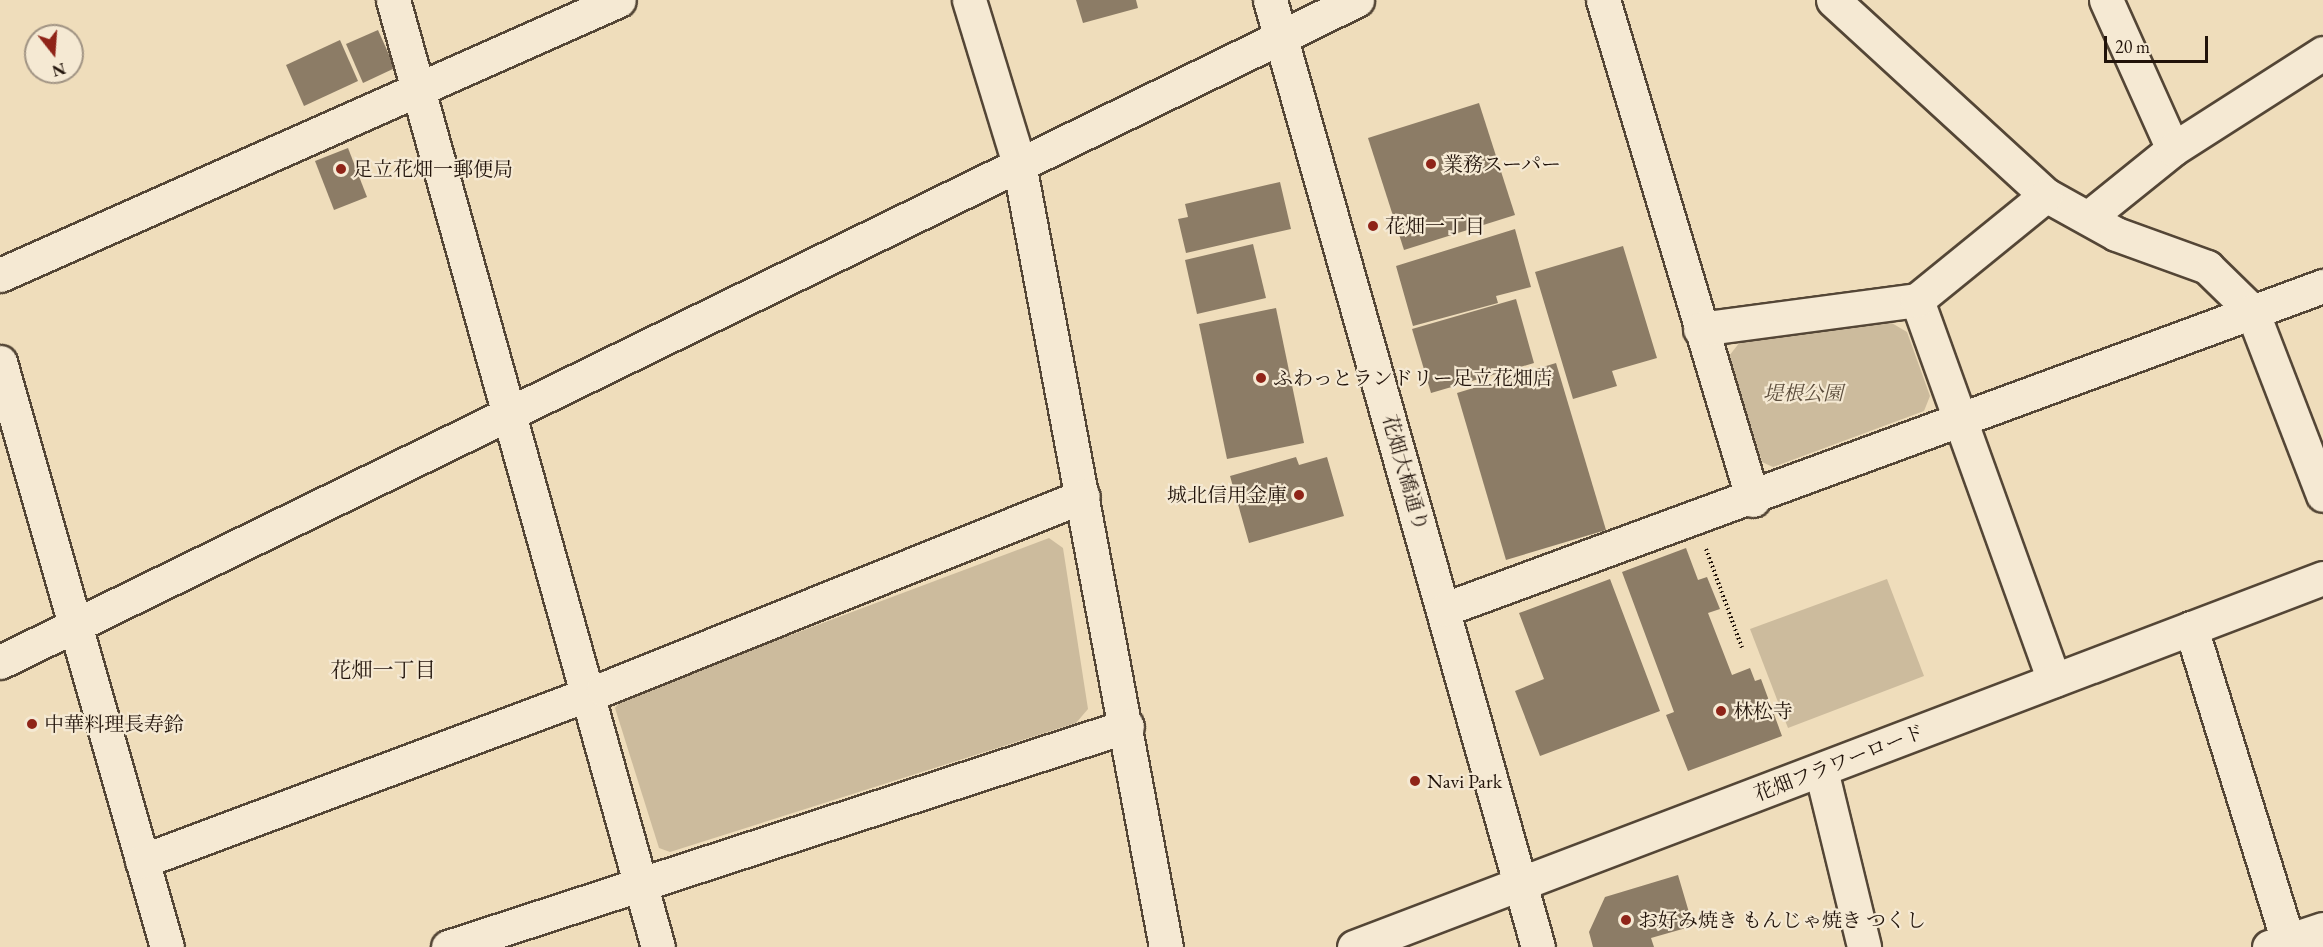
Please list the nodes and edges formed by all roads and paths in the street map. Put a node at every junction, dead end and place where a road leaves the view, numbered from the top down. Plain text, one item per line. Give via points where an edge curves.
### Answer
1 (393, 0) edge
2 (619, 0) edge
3 (969, 0) edge
4 (1270, 0) edge
5 (1357, 0) edge
6 (1603, 0) edge
7 (1833, 0) edge
8 (2106, 0) edge
9 (1280, 37) junction
10 (2323, 53) edge
11 (418, 88) junction
12 (2174, 148) junction
13 (1019, 164) junction
14 (2046, 195) junction
15 (2090, 216) junction
16 (0, 275) edge
17 (2323, 286) edge
18 (1917, 300) junction
19 (2252, 311) junction
20 (1700, 329) junction
21 (0, 362) edge
22 (509, 413) junction
23 (1962, 422) junction
24 (2323, 495) edge
25 (1083, 496) junction
26 (1753, 500) junction
27 (1696, 520) junction
28 (2323, 578) edge
29 (1444, 609) junction
30 (76, 625) junction
31 (2191, 628) junction
32 (1742, 648) dead end
33 (0, 662) edge
34 (2055, 680) junction
35 (587, 695) junction
36 (1127, 726) junction
37 (1821, 770) junction
38 (142, 861) junction
39 (1520, 885) junction
40 (641, 886) junction
41 (2323, 929) edge
42 (2283, 945) edge
43 (166, 947) edge
44 (448, 947) edge
45 (658, 947) edge
46 (1166, 947) edge
47 (1354, 947) edge
48 (1538, 947) edge
49 (1864, 947) edge

1 - 11 street
2 - 11 street
3 - 13 street
4 - 9 street, 花畑大橋通り
5 - 9 street
6 - 20 street
7 - 14 street
8 - 12 street
9 - 13 street
9 - 29 street, 花畑大橋通り
10 - 12 street
11 - 16 street
11 - 22 street
12 - 15 street
13 - 22 street
13 - 25 street
14 - 15 street
14 - 18 street
15 - 19 street via 2116,234 2207,267
17 - 19 street
18 - 20 street
18 - 23 street
19 - 23 street
19 - 24 street
20 - 26 street
21 - 30 street
22 - 30 street
22 - 35 street
23 - 26 street
23 - 34 street
25 - 35 street
25 - 36 street
26 - 27 street
27 - 29 street
27 - 32 path
28 - 31 street, 花畑フラワーロード
29 - 39 street, 花畑大橋通り
30 - 33 street
30 - 38 street
31 - 34 street, 花畑フラワーロード
31 - 42 street
34 - 37 street, 花畑フラワーロード
35 - 38 street
35 - 40 street
36 - 40 street
36 - 46 street
37 - 39 street, 花畑フラワーロード
37 - 49 street
38 - 43 street
39 - 47 street, 花畑フラワーロード
39 - 48 street, 花畑大橋通り
40 - 44 street
40 - 45 street
41 - 42 street

